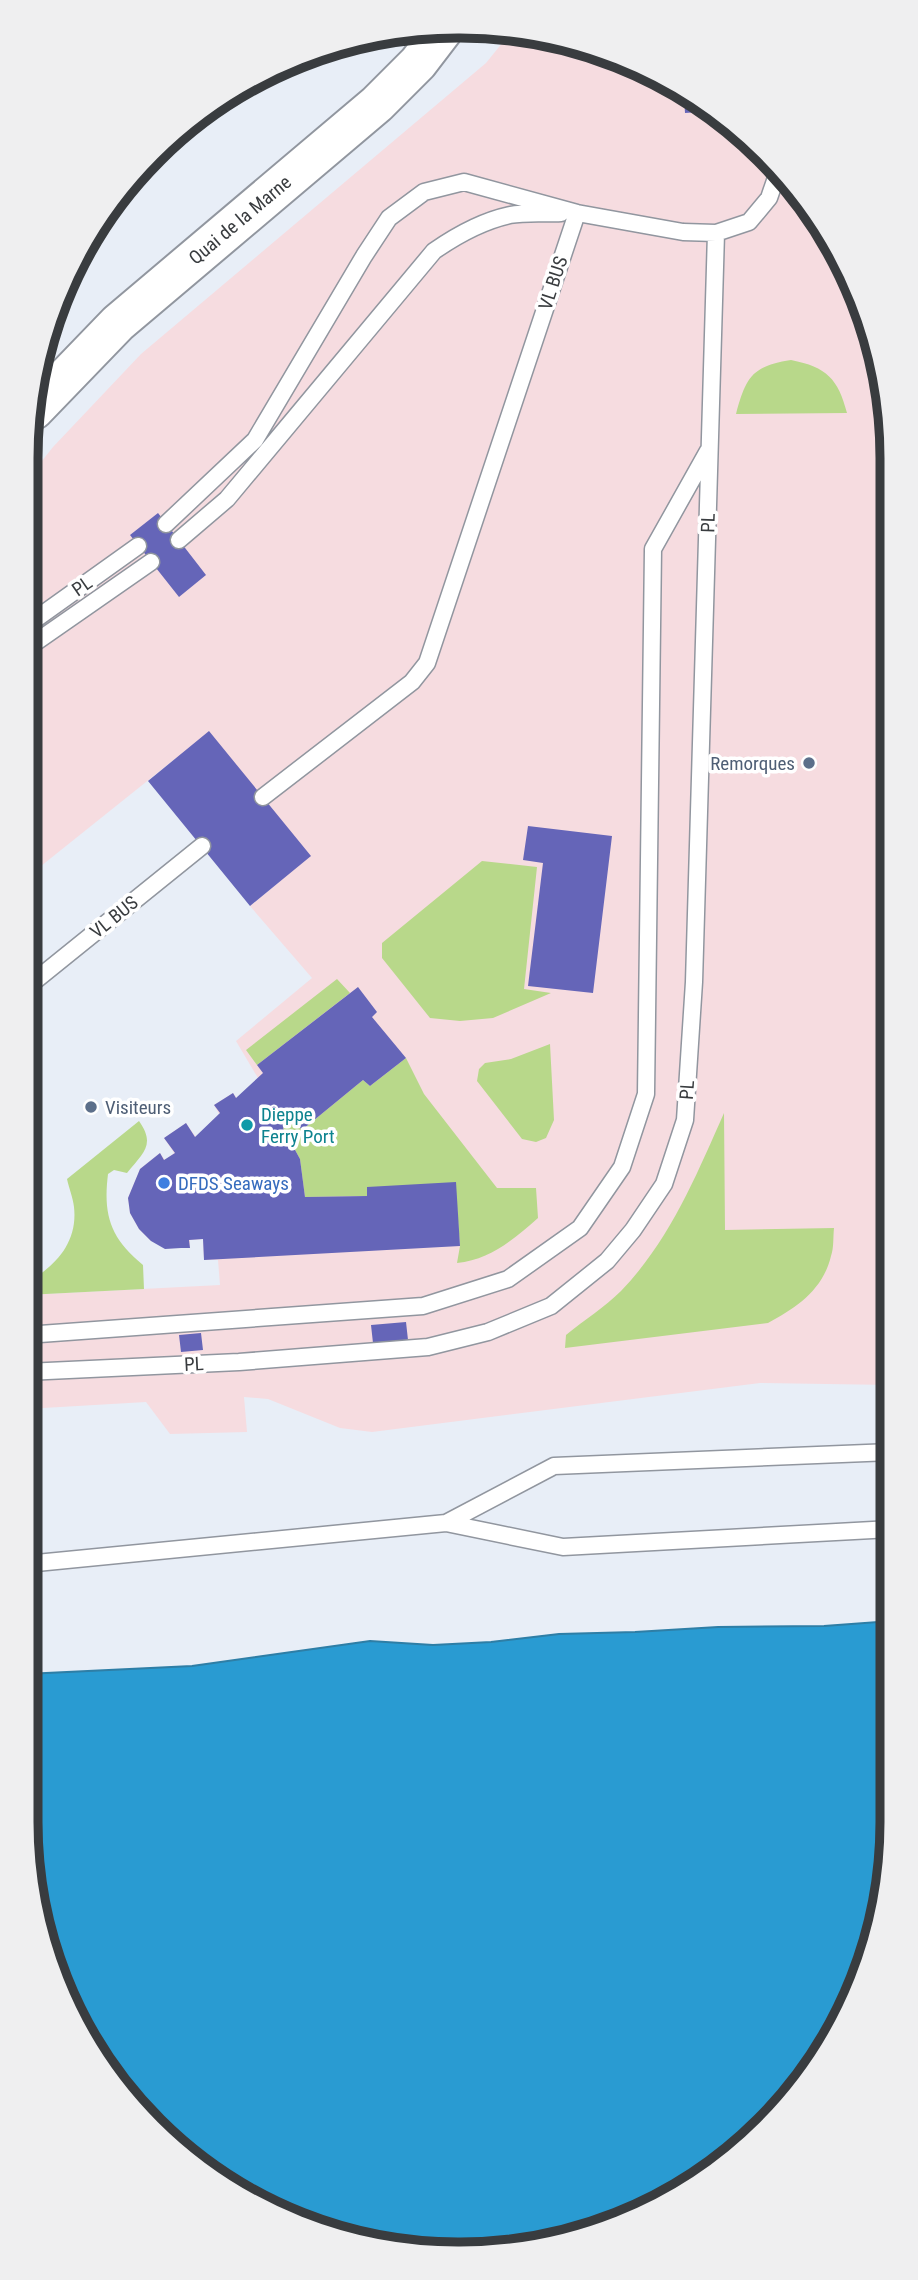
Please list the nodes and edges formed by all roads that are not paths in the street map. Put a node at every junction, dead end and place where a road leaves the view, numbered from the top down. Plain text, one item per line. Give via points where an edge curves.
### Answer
1 (437, 39) edge
2 (775, 182) edge
3 (577, 213) junction
4 (716, 233) junction
5 (43, 401) edge
6 (710, 449) junction
7 (166, 524) dead end
8 (179, 540) dead end
9 (138, 546) dead end
10 (152, 562) dead end
11 (38, 617) edge
12 (38, 641) edge
13 (263, 797) dead end
14 (202, 846) dead end
15 (38, 978) edge
16 (38, 1334) edge
17 (38, 1371) edge
18 (880, 1452) edge
19 (446, 1523) junction
20 (880, 1530) edge
21 (38, 1563) edge

1 - 5 street, Quai de la Marne via 377,104 118,323
2 - 4 lane via 769,198 749,222
3 - 4 lane via 683,232
3 - 7 lane via 464,182 424,192 389,218 256,440
3 - 8 lane via 512,215 487,222 434,251 227,499
3 - 13 lane, VL BUS via 426,663 412,682
4 - 6 lane, PL
6 - 16 lane via 653,548 646,1094 622,1167 580,1228 508,1279 423,1306
6 - 17 lane, PL via 694,982 685,1120 664,1184 633,1230 607,1261 551,1306 488,1332 428,1347
9 - 11 lane, PL
10 - 12 lane
14 - 15 lane, VL BUS
18 - 19 lane via 554,1466
19 - 20 lane via 563,1547
19 - 21 lane

